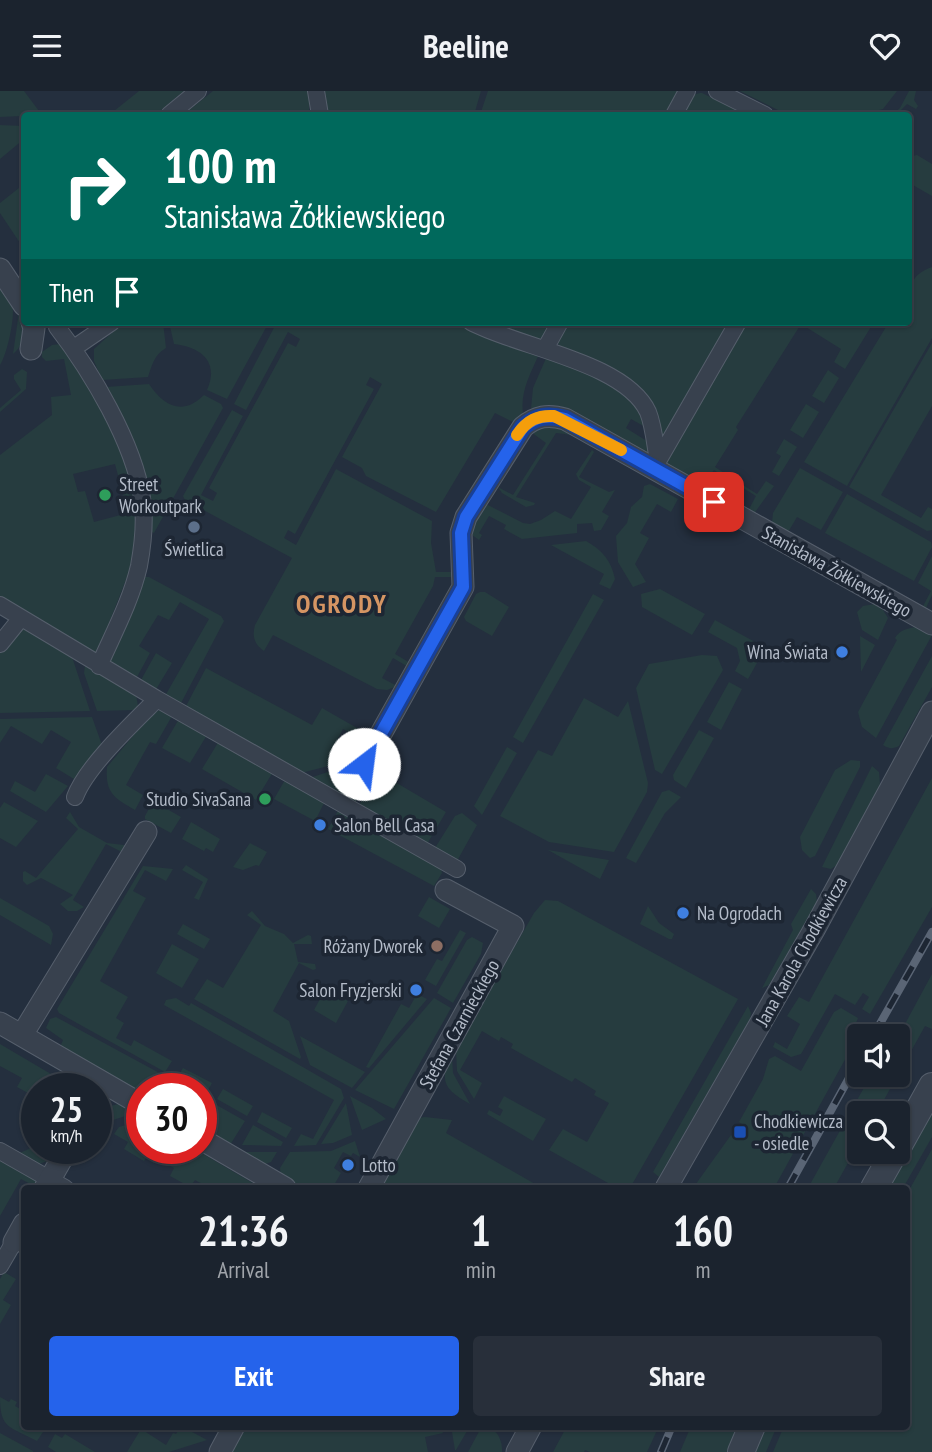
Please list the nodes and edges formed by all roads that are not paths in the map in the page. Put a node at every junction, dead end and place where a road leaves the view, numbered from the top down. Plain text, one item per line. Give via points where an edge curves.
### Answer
1 (198, 91) edge
2 (687, 91) edge
3 (718, 91) edge
4 (316, 95) edge
5 (173, 112) edge
6 (312, 112) edge
7 (676, 112) edge
8 (759, 112) edge
9 (0, 269) edge
10 (21, 300) edge
11 (33, 326) edge
12 (57, 326) edge
13 (106, 326) edge
14 (480, 326) edge
15 (558, 326) edge
16 (735, 326) edge
17 (74, 348) junction
18 (31, 349) dead end
19 (545, 349) junction
20 (0, 605) edge
21 (21, 618) junction
22 (932, 624) edge
23 (0, 645) edge
24 (99, 666) junction
25 (157, 699) junction
26 (932, 712) edge
27 (364, 764) dead end
28 (75, 797) dead end
29 (146, 832) dead end
30 (457, 869) dead end
31 (446, 890) dead end
32 (0, 1023) edge
33 (22, 1035) junction
34 (75, 1073) edge
35 (932, 1086) edge
36 (910, 1125) edge
37 (217, 1148) edge
38 (0, 1151) edge
39 (62, 1164) edge
40 (888, 1164) edge
41 (54, 1185) edge
42 (280, 1185) edge
43 (371, 1185) edge
44 (668, 1185) edge
45 (876, 1185) edge
46 (19, 1233) edge
47 (0, 1266) edge
48 (232, 1430) edge
49 (529, 1430) edge
50 (750, 1430) edge
51 (220, 1452) edge
52 (517, 1452) edge
53 (741, 1452) edge

1 - 5 street
2 - 7 street
3 - 8 street
4 - 6 street
9 - 10 street
11 - 18 street
12 - 17 street
13 - 17 street
14 - 19 street
15 - 19 street
16 - 19 street via 658,461 652,423 638,398 601,372
17 - 24 street via 97,384 129,455 144,513 138,569
20 - 21 street
21 - 23 street
21 - 24 street
22 - 27 street, Stanisława Żółkiewskiego via 565,419 542,415 523,427 466,517 461,533 463,587
24 - 25 street
25 - 28 street via 79,786
25 - 30 street
26 - 44 street, Jana Karola Chodkiewicza
29 - 33 street
31 - 43 street, Stefana Czarnieckiego via 513,926
32 - 33 street
33 - 34 street
35 - 36 street
37 - 42 street
38 - 41 street
39 - 41 street
40 - 45 street
46 - 47 street
48 - 51 street
49 - 52 street
50 - 53 street

